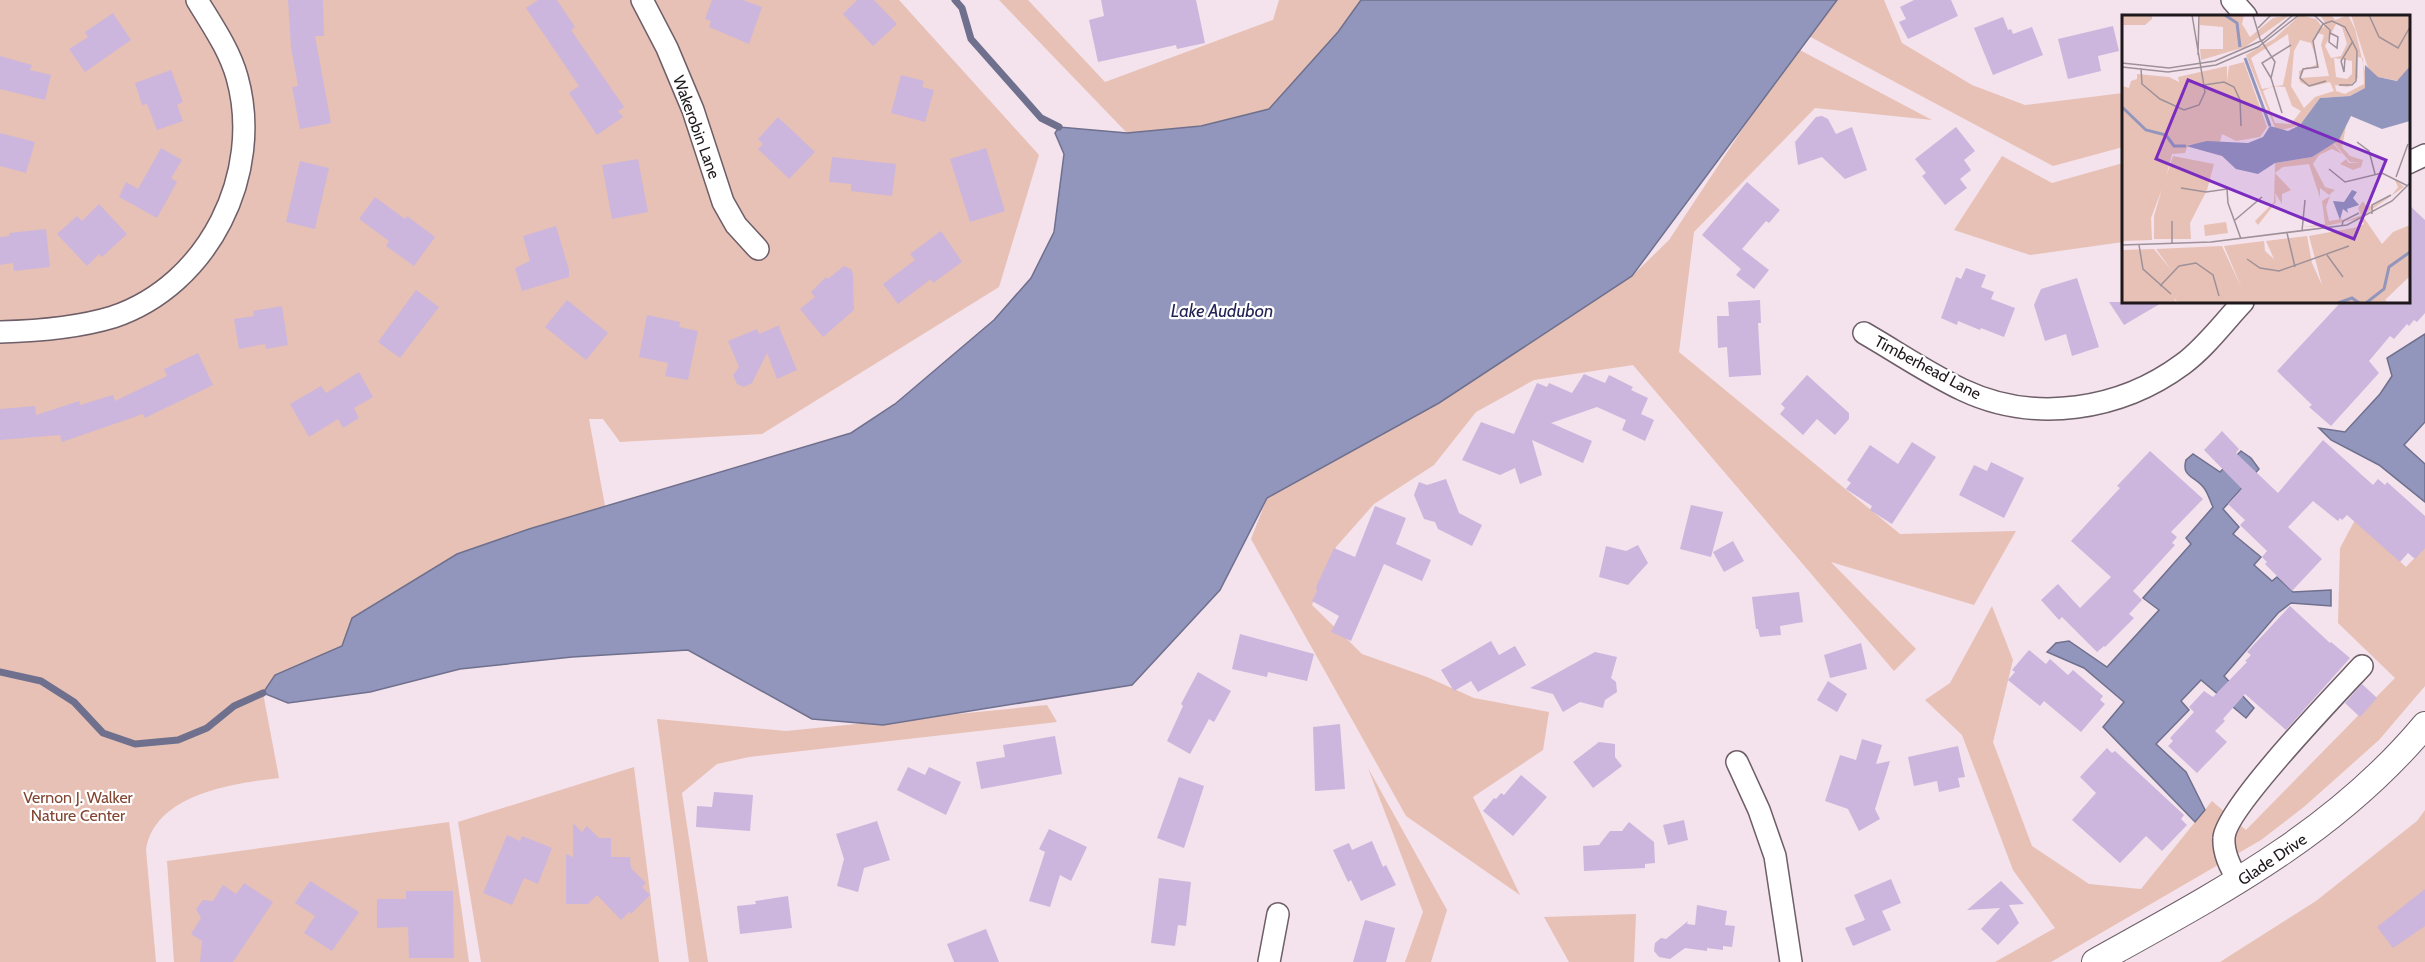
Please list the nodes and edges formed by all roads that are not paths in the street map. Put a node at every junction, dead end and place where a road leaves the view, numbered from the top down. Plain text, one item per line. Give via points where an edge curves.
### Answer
1 (197, 0) edge
2 (642, 0) edge
3 (2232, 0) edge
4 (2245, 15) edge
5 (2425, 155) edge
6 (2410, 162) edge
7 (758, 249) dead end
8 (2242, 303) edge
9 (0, 332) edge
10 (1864, 333) dead end
11 (2362, 666) dead end
12 (2425, 725) edge
13 (1737, 762) dead end
14 (2239, 881) junction
15 (1278, 914) dead end
16 (1269, 962) edge
17 (1791, 962) edge
18 (2095, 962) edge

1 - 9 street via 226,48 243,111 244,145 238,177 217,231 195,261 171,283 145,302 115,316 82,325
2 - 7 street, Wakerobin Lane via 693,110 723,202 736,225
3 - 4 street
5 - 6 street
8 - 10 street, Timberhead Lane via 2197,352 2154,383 2123,397 2061,409 1996,402 1964,390
11 - 14 street via 2257,784 2233,818 2223,837 2229,864
12 - 14 street, Glade Drive via 2335,814
13 - 17 street via 1775,855
14 - 18 street, Glade Drive
15 - 16 street

